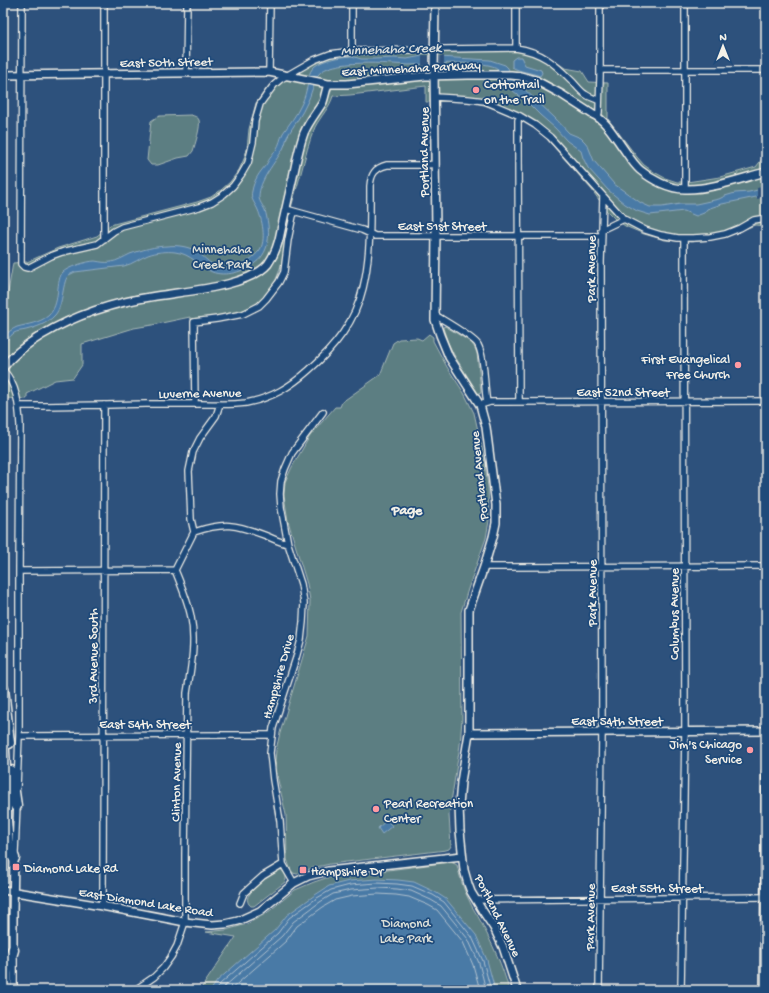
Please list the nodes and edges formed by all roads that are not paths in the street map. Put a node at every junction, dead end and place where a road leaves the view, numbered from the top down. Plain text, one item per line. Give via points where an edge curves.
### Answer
1 (22, 3) edge
2 (104, 3) edge
3 (187, 3) edge
4 (270, 3) edge
5 (352, 3) edge
6 (435, 3) edge
7 (516, 3) edge
8 (600, 3) edge
9 (685, 3) edge
10 (516, 48) junction
11 (352, 51) junction
12 (435, 51) junction
13 (600, 70) junction
14 (685, 70) junction
15 (766, 70) edge
16 (269, 72) junction
17 (186, 73) junction
18 (434, 73) junction
19 (104, 74) junction
20 (3, 75) edge
21 (22, 75) junction
22 (287, 76) junction
23 (328, 84) junction
24 (435, 97) junction
25 (599, 101) junction
26 (520, 116) junction
27 (598, 116) junction
28 (435, 164) junction
29 (766, 172) edge
30 (685, 189) junction
31 (602, 196) junction
32 (286, 209) junction
33 (295, 212) junction
34 (766, 218) edge
35 (624, 219) junction
36 (601, 233) junction
37 (370, 234) junction
38 (436, 236) junction
39 (518, 236) junction
40 (684, 238) junction
41 (104, 239) junction
42 (435, 315) junction
43 (3, 369) edge
44 (684, 401) junction
45 (766, 401) edge
46 (519, 402) junction
47 (602, 402) junction
48 (195, 404) junction
49 (220, 404) junction
50 (483, 404) junction
51 (104, 405) junction
52 (20, 406) junction
53 (323, 412) dead end
54 (194, 532) junction
55 (288, 544) junction
56 (766, 566) edge
57 (484, 567) junction
58 (602, 567) junction
59 (684, 567) junction
60 (175, 570) junction
61 (103, 571) junction
62 (19, 572) junction
63 (3, 689) edge
64 (766, 730) edge
65 (685, 731) junction
66 (602, 732) junction
67 (469, 733) junction
68 (186, 735) junction
69 (272, 735) junction
70 (3, 736) edge
71 (19, 736) junction
72 (103, 736) junction
73 (766, 772) edge
74 (16, 806) junction
75 (462, 856) junction
76 (14, 858) junction
77 (283, 864) junction
78 (294, 883) junction
79 (8, 891) edge
80 (766, 897) edge
81 (683, 898) junction
82 (600, 899) junction
83 (476, 900) junction
84 (240, 904) dead end
85 (102, 906) junction
86 (185, 922) junction
87 (13, 950) junction
88 (6, 990) edge
89 (14, 990) edge
90 (136, 990) edge
91 (518, 990) edge
92 (599, 990) edge
93 (681, 990) edge
94 (764, 990) edge

1 - 21 street
2 - 19 street
3 - 17 street
4 - 16 street
5 - 11 street
6 - 12 street, Portland Avenue
7 - 10 street
8 - 13 street
9 - 14 street
10 - 12 street, East Minnehaha Parkway
10 - 25 street, East Minnehaha Parkway via 548,59 586,94
11 - 12 street, East Minnehaha Parkway
11 - 22 street, East Minnehaha Parkway via 322,57
12 - 18 street, Portland Avenue
13 - 14 street
13 - 25 street
14 - 15 street
14 - 30 street
16 - 17 street, East 50th Street
16 - 22 street, East 50th Street
17 - 19 street, East 50th Street
18 - 23 street, East Minnehaha Parkway
18 - 24 street, Portland Avenue
18 - 27 street, East Minnehaha Parkway via 520,76 535,80
19 - 21 street, East 50th Street
19 - 41 street
20 - 21 street, East 50th Street
21 - 41 street, East Minnehaha Parkway via 21,264 28,268 51,256 97,244
22 - 23 street, East 50th Street
22 - 41 street, East Minnehaha Parkway via 274,85 260,104 248,163 233,186 223,195 199,207 122,227
23 - 32 street, East Minnehaha Parkway via 324,100 305,131
24 - 26 street via 485,101
24 - 28 street, Portland Avenue
25 - 27 street
26 - 31 street via 550,137
26 - 39 street
27 - 30 street, East Minnehaha Parkway via 640,170 660,182
28 - 37 street, Luverne Avenue via 386,165 376,170 371,180
28 - 38 street, Portland Avenue
29 - 30 street, East Minnehaha Parkway via 700,188
31 - 35 street
31 - 36 street, Park Avenue
32 - 33 street, East 51st Street
32 - 43 street, East Minnehaha Parkway via 275,251 258,273 203,289 132,300 80,316 54,327 30,342 9,360
33 - 37 street, East 51st Street
33 - 48 street via 284,272 266,300 243,314 194,322
34 - 40 street via 754,220 725,234
35 - 36 street, East 51st Street
35 - 40 street via 645,230
36 - 39 street, East 51st Street
36 - 47 street, Park Avenue
37 - 38 street, East 51st Street
37 - 49 street, Luverne Avenue via 363,289 350,322 329,351 295,382 271,395 245,403
38 - 39 street, East 51st Street
38 - 42 street, Portland Avenue
39 - 46 street
40 - 44 street, Columbus Avenue
42 - 50 street, Portland Avenue via 449,357
42 - 50 street via 478,343 482,355 485,392
43 - 52 street via 13,385
44 - 45 street, East 52nd Street
44 - 47 street, East 52nd Street
44 - 59 street, Columbus Avenue
46 - 47 street, East 52nd Street
46 - 50 street, East 52nd Street
47 - 58 street, Park Avenue
48 - 49 street, Luverne Avenue
48 - 51 street, Luverne Avenue
49 - 54 street via 216,416 193,452 189,471
50 - 57 street, Portland Avenue via 496,506 496,523
51 - 52 street, Luverne Avenue
51 - 61 street, 3rd Avenue South
52 - 62 street
53 - 55 street, Hampshire Drive via 292,453 281,481 281,507
54 - 55 street via 211,527 235,526
54 - 60 street
55 - 69 street, Hampshire Drive via 301,584 303,622 301,640
56 - 59 street
57 - 58 street
57 - 67 street, Portland Avenue via 469,610
58 - 59 street
58 - 66 street, Park Avenue
59 - 65 street, Columbus Avenue
60 - 61 street
60 - 68 street, Clinton Avenue via 187,601 193,633
61 - 62 street
61 - 72 street, 3rd Avenue South
62 - 71 street
63 - 74 highway
64 - 65 street, East 54th Street
65 - 66 street, East 54th Street
65 - 81 street, Columbus Avenue
66 - 67 street, East 54th Street
66 - 82 street, Park Avenue
67 - 75 street, Portland Avenue via 460,782
68 - 69 street, East 54th Street
68 - 72 street, East 54th Street
68 - 86 street, Clinton Avenue
69 - 77 street, Hampshire Drive via 271,765 280,821
70 - 76 highway via 8,844
71 - 72 street, East 54th Street
71 - 74 street
72 - 85 street, 3rd Avenue South
73 - 80 street
74 - 76 street
75 - 78 street, East Diamond Lake Road via 328,871
75 - 83 street, Portland Avenue via 468,884
76 - 79 street
77 - 78 street, Hampshire Drive
77 - 84 street via 263,876 244,893
78 - 86 street, East Diamond Lake Road via 260,911 238,921 212,925
79 - 85 street, East Diamond Lake Road
79 - 87 street
80 - 81 street, East 55th Street
80 - 94 street
81 - 82 street, East 55th Street
81 - 93 street, Columbus Avenue
82 - 83 street, East 55th Street
82 - 92 street, Park Avenue
83 - 91 street, Portland Avenue via 503,947
85 - 86 street, East Diamond Lake Road
86 - 90 street, Clinton Avenue via 171,957 154,977
87 - 88 highway via 6,972
87 - 89 street

